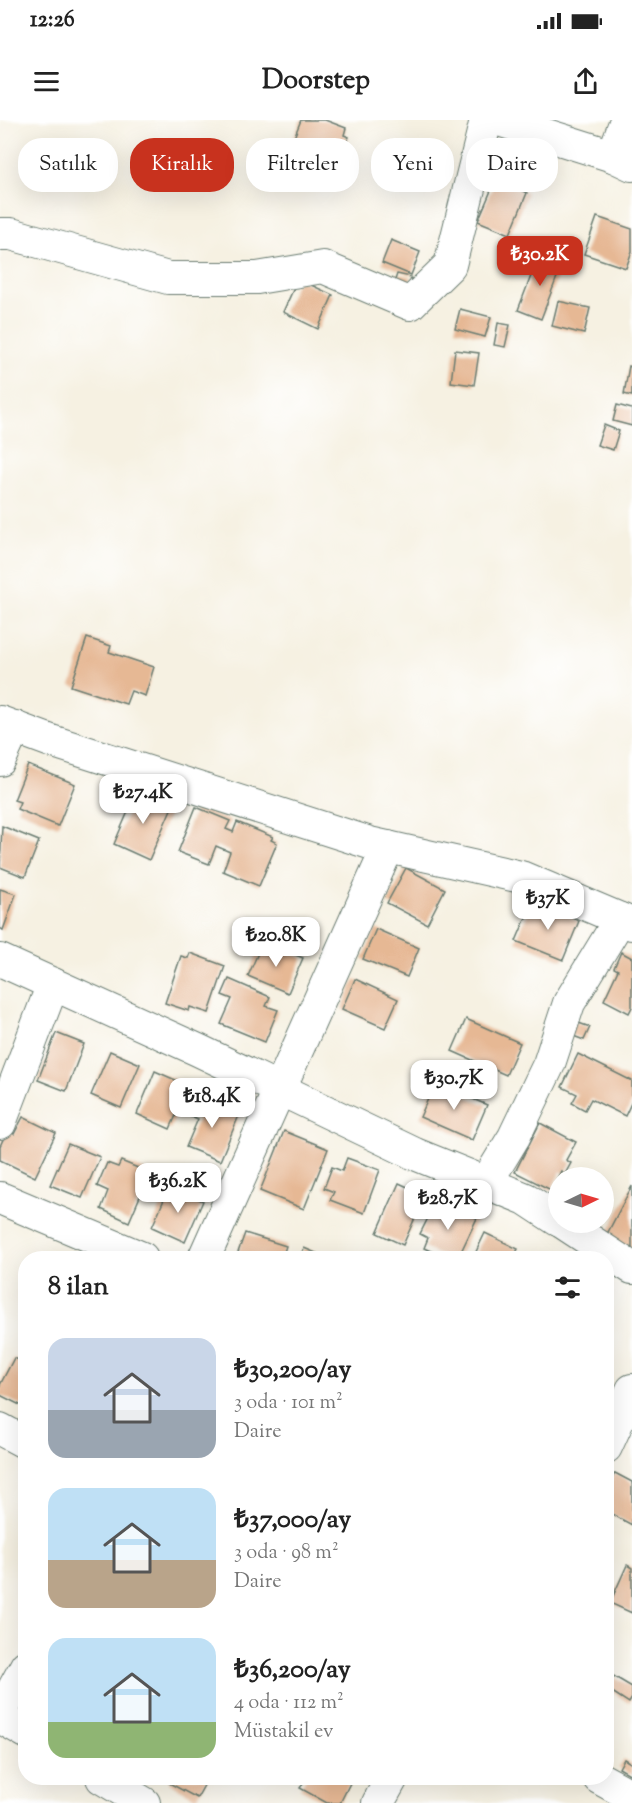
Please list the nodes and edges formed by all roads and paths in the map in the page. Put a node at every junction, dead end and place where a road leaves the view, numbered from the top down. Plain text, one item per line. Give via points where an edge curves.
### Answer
1 (486, 120) edge
2 (499, 120) edge
3 (626, 120) edge
4 (622, 160) edge
5 (0, 234) edge
6 (8, 724) edge
7 (0, 760) edge
8 (388, 848) junction
9 (626, 922) edge
10 (0, 960) edge
11 (53, 984) junction
12 (280, 1089) junction
13 (0, 1123) edge
14 (486, 1183) junction
15 (0, 1198) edge
16 (548, 1213) edge
17 (578, 1233) edge
18 (125, 1251) edge
19 (207, 1251) edge
20 (606, 1251) edge
21 (614, 1256) edge
22 (632, 1268) edge
23 (632, 1389) edge
24 (0, 1429) edge
25 (614, 1429) edge
26 (18, 1439) edge
27 (18, 1681) edge
28 (0, 1715) edge
29 (18, 1727) edge
30 (114, 1785) edge
31 (388, 1785) edge
32 (612, 1785) edge
33 (632, 1796) edge
34 (144, 1803) edge
35 (378, 1803) edge

1 - 5 street via 450,265 410,304 323,267 257,278 168,278
2 - 4 street
3 - 4 street
6 - 7 street
6 - 8 street
8 - 9 street via 521,877
8 - 12 street
9 - 14 street via 569,1003 549,1064 514,1137
10 - 11 street
11 - 12 street
11 - 13 street
12 - 14 street via 415,1154
12 - 19 street
14 - 16 street via 526,1199
15 - 18 street
17 - 20 street
21 - 22 street
23 - 25 street
24 - 26 street
27 - 28 street
28 - 29 street
30 - 34 street
31 - 35 street
32 - 33 street

